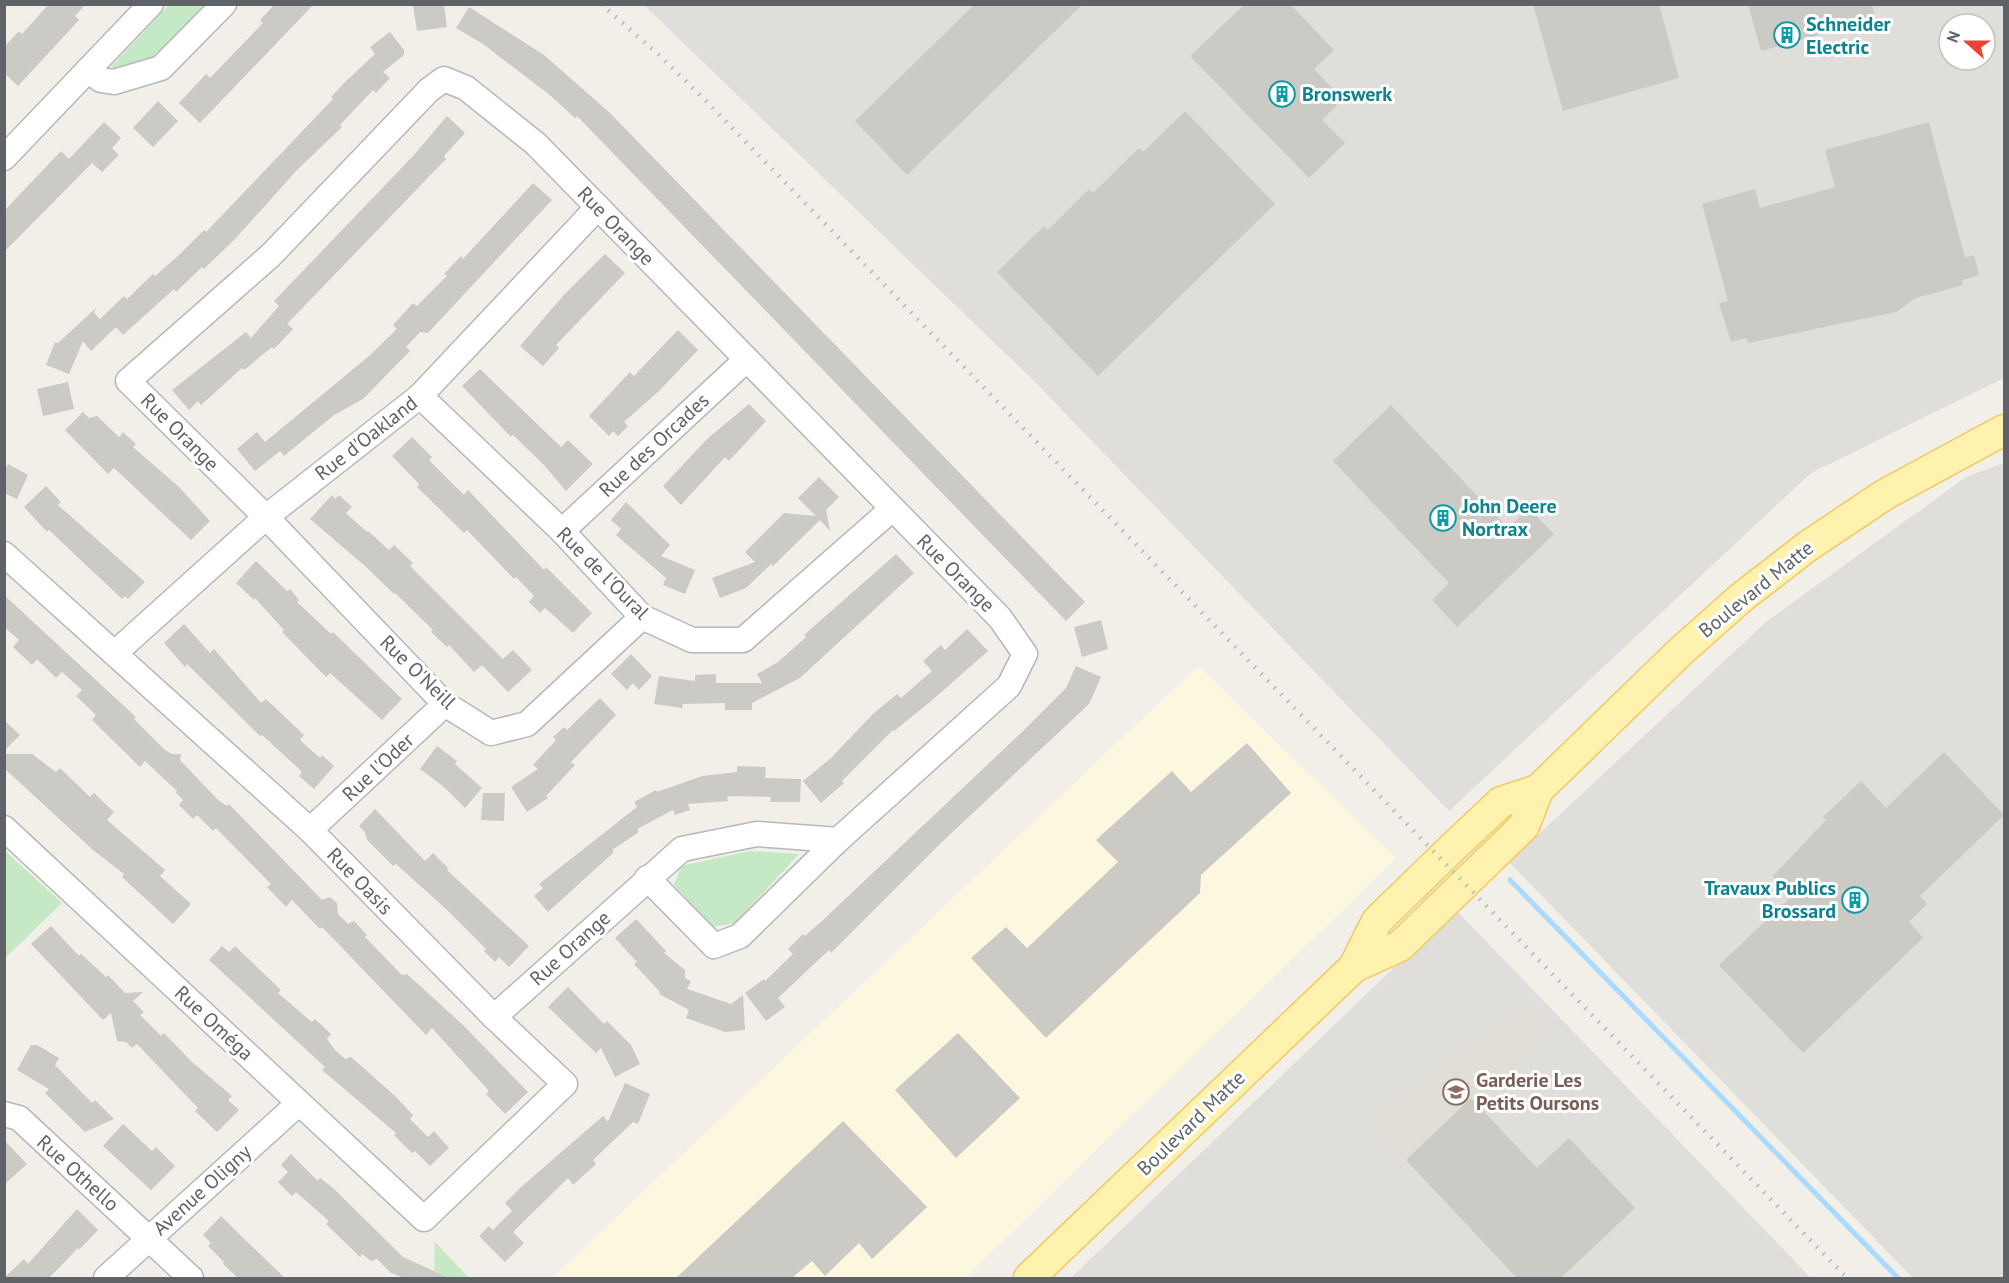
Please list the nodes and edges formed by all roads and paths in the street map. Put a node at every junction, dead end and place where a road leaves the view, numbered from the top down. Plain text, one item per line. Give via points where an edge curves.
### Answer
1 (151, 4) edge
2 (224, 4) edge
3 (88, 70) junction
4 (4, 158) edge
5 (598, 207) junction
6 (746, 360) junction
7 (420, 396) junction
8 (2004, 430) edge
9 (892, 509) junction
10 (266, 517) junction
11 (562, 531) junction
12 (4, 554) edge
13 (642, 617) junction
14 (116, 652) junction
15 (445, 704) junction
16 (4, 828) edge
17 (310, 830) junction
18 (838, 840) junction
19 (647, 878) junction
20 (494, 1017) junction
21 (299, 1103) junction
22 (4, 1114) edge
23 (424, 1219) joint
24 (148, 1238) junction
25 (106, 1278) edge
26 (191, 1278) edge
27 (1029, 1278) edge

1 - 3 street
2 - 3 street via 161,68 114,82 101,80
3 - 4 street
5 - 6 street, Rue Orange
5 - 7 street, Rue d'Oakland
5 - 10 street, Rue Orange via 536,144 466,88 444,79 429,90 271,255 128,381
6 - 9 street, Rue Orange
6 - 11 street, Rue des Orcades
7 - 10 street, Rue d'Oakland
7 - 11 street, Rue de l'Oural
8 - 27 main road, Boulevard Matte via 1893,489 1826,533 1763,580 1680,652 1538,790 1501,802 1377,921 1353,967
9 - 13 street, Rue de l'Oural via 743,640 693,640
9 - 18 street, Rue Orange via 1000,618 1025,654 1009,686
10 - 14 street, Rue d'Oakland
10 - 15 street, Rue O'Neill
11 - 13 street, Rue de l'Oural
12 - 14 street, Rue Oasis
13 - 15 street, Rue O'Neill via 527,724 491,732
14 - 17 street, Rue Oasis
15 - 17 street, Rue l'Oder
16 - 21 street, Rue Oméga
17 - 20 street, Rue Oasis
18 - 19 street, Rue Orange via 757,834 735,838 682,849
18 - 19 street, Rue Orange via 740,936 714,946
19 - 20 street, Rue Orange
20 - 23 street, Rue Oasis via 565,1084
21 - 23 street, Rue Oméga
21 - 24 street, Avenue Oligny
22 - 24 street, Rue Othello via 19,1118
24 - 25 street, Avenue Oligny
24 - 26 street, Rue Othello

